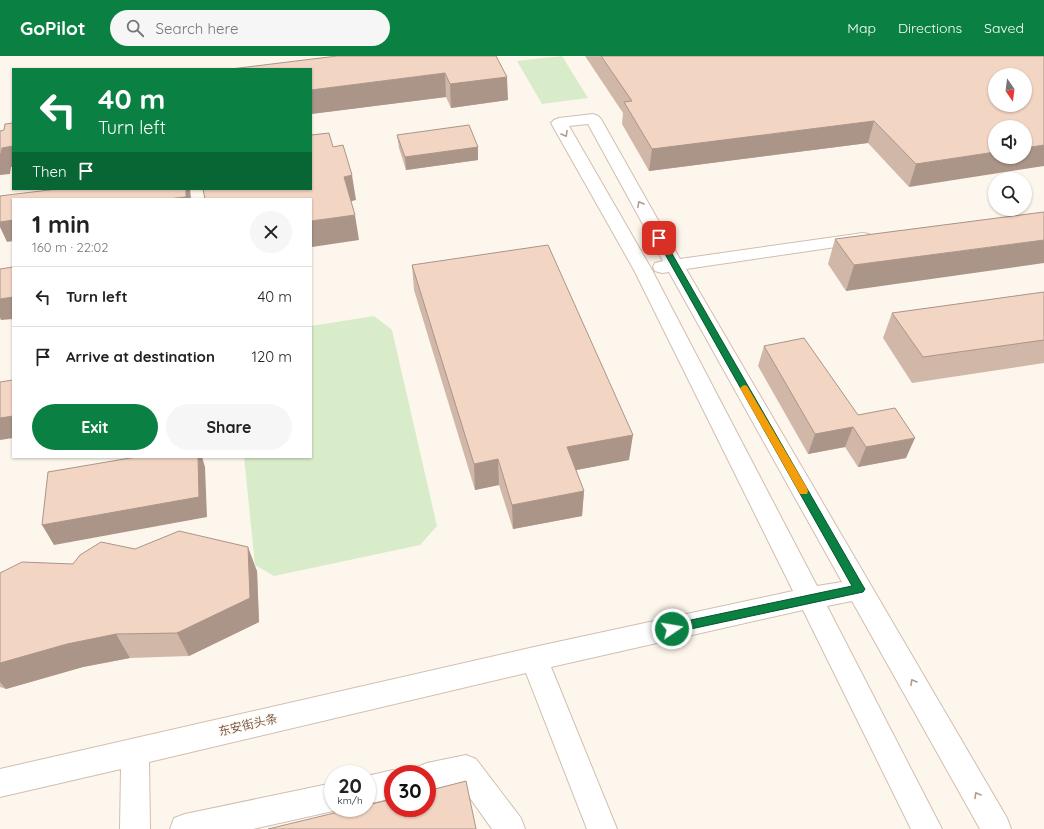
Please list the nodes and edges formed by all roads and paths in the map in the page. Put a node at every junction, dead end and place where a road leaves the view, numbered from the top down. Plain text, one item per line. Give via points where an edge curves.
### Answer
1 (879, 236) edge
2 (674, 265) junction
3 (643, 270) junction
4 (860, 589) junction
5 (810, 598) junction
6 (534, 659) junction
7 (135, 752) junction
8 (436, 775) edge
9 (0, 783) edge
10 (324, 799) edge
11 (135, 829) edge
12 (185, 829) edge
13 (510, 829) edge
14 (602, 829) edge
15 (927, 829) edge
16 (996, 829) edge

1 - 2 street
2 - 3 street
2 -> 3 street via 593,119 559,123
2 - 4 street
3 - 5 street
4 - 5 street, 东安街头条
16 -> 4 street
5 - 6 street, 东安街头条
5 - 15 street
6 - 7 street, 东安街头条
6 - 14 street
7 - 9 street, 东安街头条
7 - 11 street
8 - 13 street via 466,769
10 - 12 street

